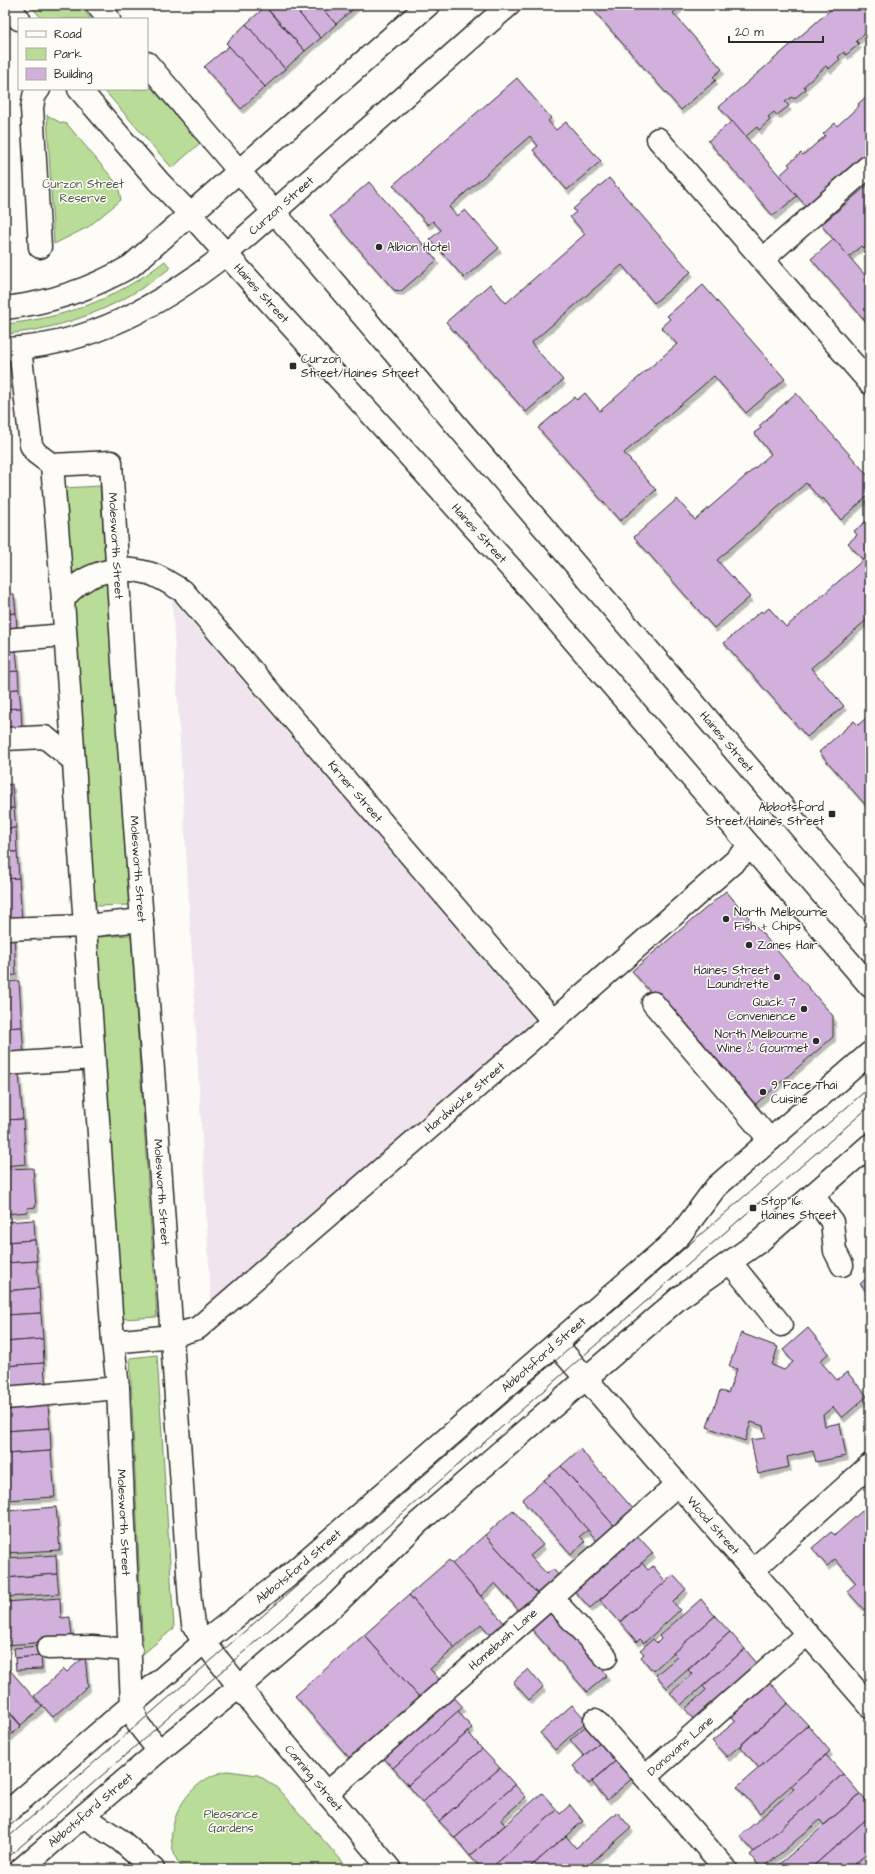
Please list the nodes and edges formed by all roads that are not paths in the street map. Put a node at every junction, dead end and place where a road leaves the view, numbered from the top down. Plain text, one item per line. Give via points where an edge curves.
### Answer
1 (7, 5) edge
2 (97, 5) edge
3 (428, 5) edge
4 (509, 5) edge
5 (18, 18) edge
6 (108, 18) edge
7 (148, 64) edge
8 (38, 90) edge
9 (80, 90) edge
10 (658, 139) dead end
11 (870, 165) edge
12 (239, 171) junction
13 (274, 212) junction
14 (191, 215) junction
15 (40, 247) dead end
16 (226, 254) junction
17 (763, 260) junction
18 (5, 308) edge
19 (13, 349) edge
20 (870, 383) edge
21 (52, 465) junction
22 (118, 570) junction
23 (63, 600) junction
24 (65, 635) junction
25 (5, 640) edge
26 (5, 739) edge
27 (73, 760) junction
28 (751, 847) junction
29 (870, 909) edge
30 (142, 920) junction
31 (85, 926) junction
32 (5, 929) edge
33 (870, 986) edge
34 (653, 1003) dead end
35 (554, 1021) junction
36 (870, 1053) edge
37 (93, 1058) junction
38 (5, 1064) edge
39 (770, 1140) junction
40 (870, 1145) edge
41 (813, 1195) junction
42 (730, 1262) junction
43 (842, 1265) dead end
44 (781, 1325) dead end
45 (172, 1336) junction
46 (113, 1342) junction
47 (556, 1344) junction
48 (585, 1378) junction
49 (118, 1388) junction
50 (5, 1398) edge
51 (870, 1465) edge
52 (678, 1484) junction
53 (752, 1571) junction
54 (551, 1597) junction
55 (808, 1634) junction
56 (204, 1642) junction
57 (48, 1648) dead end
58 (131, 1650) junction
59 (606, 1657) dead end
60 (239, 1687) junction
61 (132, 1704) junction
62 (870, 1706) edge
63 (595, 1720) dead end
64 (159, 1751) junction
65 (645, 1777) junction
66 (326, 1794) junction
67 (5, 1814) edge
68 (83, 1816) junction
69 (21, 1869) edge
70 (153, 1869) edge
71 (390, 1869) edge
72 (726, 1869) edge

1 - 5 main road
2 - 6 main road
3 - 12 main road
4 - 13 main road, Curzon Street
7 - 12 main road, Haines Street
8 - 15 main road via 34,96 32,108
9 - 14 main road, Haines Street
10 - 17 main road
11 - 17 main road
12 - 13 main road, Haines Street
12 - 14 main road
13 - 16 main road, Curzon Street
13 - 29 main road, Haines Street
14 - 16 main road, Haines Street
14 - 18 main road via 131,266 114,276 77,292 46,301
16 - 19 main road, Curzon Street via 172,293 122,321 75,337
16 - 28 main road, Haines Street via 528,587
17 - 20 main road
19 - 21 main road via 31,445 36,453
21 - 22 main road, Molesworth Street via 111,462
21 - 23 main road, Molesworth Street
22 - 23 main road via 103,571 87,578 74,587
22 - 30 main road, Molesworth Street
22 - 35 main road, Kirner Street via 148,573 183,591
23 - 24 main road, Molesworth Street
24 - 25 main road
24 - 27 main road, Molesworth Street
26 - 27 main road via 45,737
27 - 31 main road, Molesworth Street
28 - 33 main road, Haines Street
28 - 35 main road, Hardwicke Street
30 - 31 main road
30 - 45 main road, Molesworth Street
31 - 32 main road
31 - 37 main road, Molesworth Street
34 - 39 main road
35 - 45 main road, Hardwicke Street via 198,1328
36 - 39 main road, Abbotsford Street
37 - 38 main road
37 - 46 main road, Molesworth Street
39 - 47 main road, Abbotsford Street via 716,1187 680,1235
40 - 41 main road, Abbotsford Street
41 - 42 main road, Abbotsford Street via 760,1241
41 - 43 main road via 832,1222 835,1251
42 - 44 main road
42 - 48 main road, Abbotsford Street via 679,1298
45 - 46 main road
45 - 56 main road, Molesworth Street via 190,1602 193,1624
46 - 49 main road, Molesworth Street
47 - 48 main road, Wood Street
47 - 56 main road, Abbotsford Street via 287,1577
48 - 52 main road, Wood Street
48 - 60 main road, Abbotsford Street via 418,1523 337,1603
49 - 50 main road
49 - 58 main road, Molesworth Street
51 - 53 main road
52 - 53 main road, Wood Street
52 - 54 main road, Homebush Lane
53 - 55 main road, Wood Street
54 - 59 main road
54 - 66 main road, Homebush Lane
55 - 62 main road, Wood Street
55 - 65 main road, Donovans Lane
56 - 60 main road
56 - 61 main road, Abbotsford Street
57 - 58 main road via 92,1647
58 - 61 main road, Molesworth Street
60 - 64 main road, Abbotsford Street
60 - 66 main road, Canning Street
61 - 64 main road via 138,1724
61 - 67 main road, Abbotsford Street
63 - 65 main road
64 - 68 main road, Abbotsford Street
65 - 72 main road, Donovans Lane
66 - 71 main road, Canning Street
68 - 69 main road, Abbotsford Street
68 - 70 main road via 120,1840

